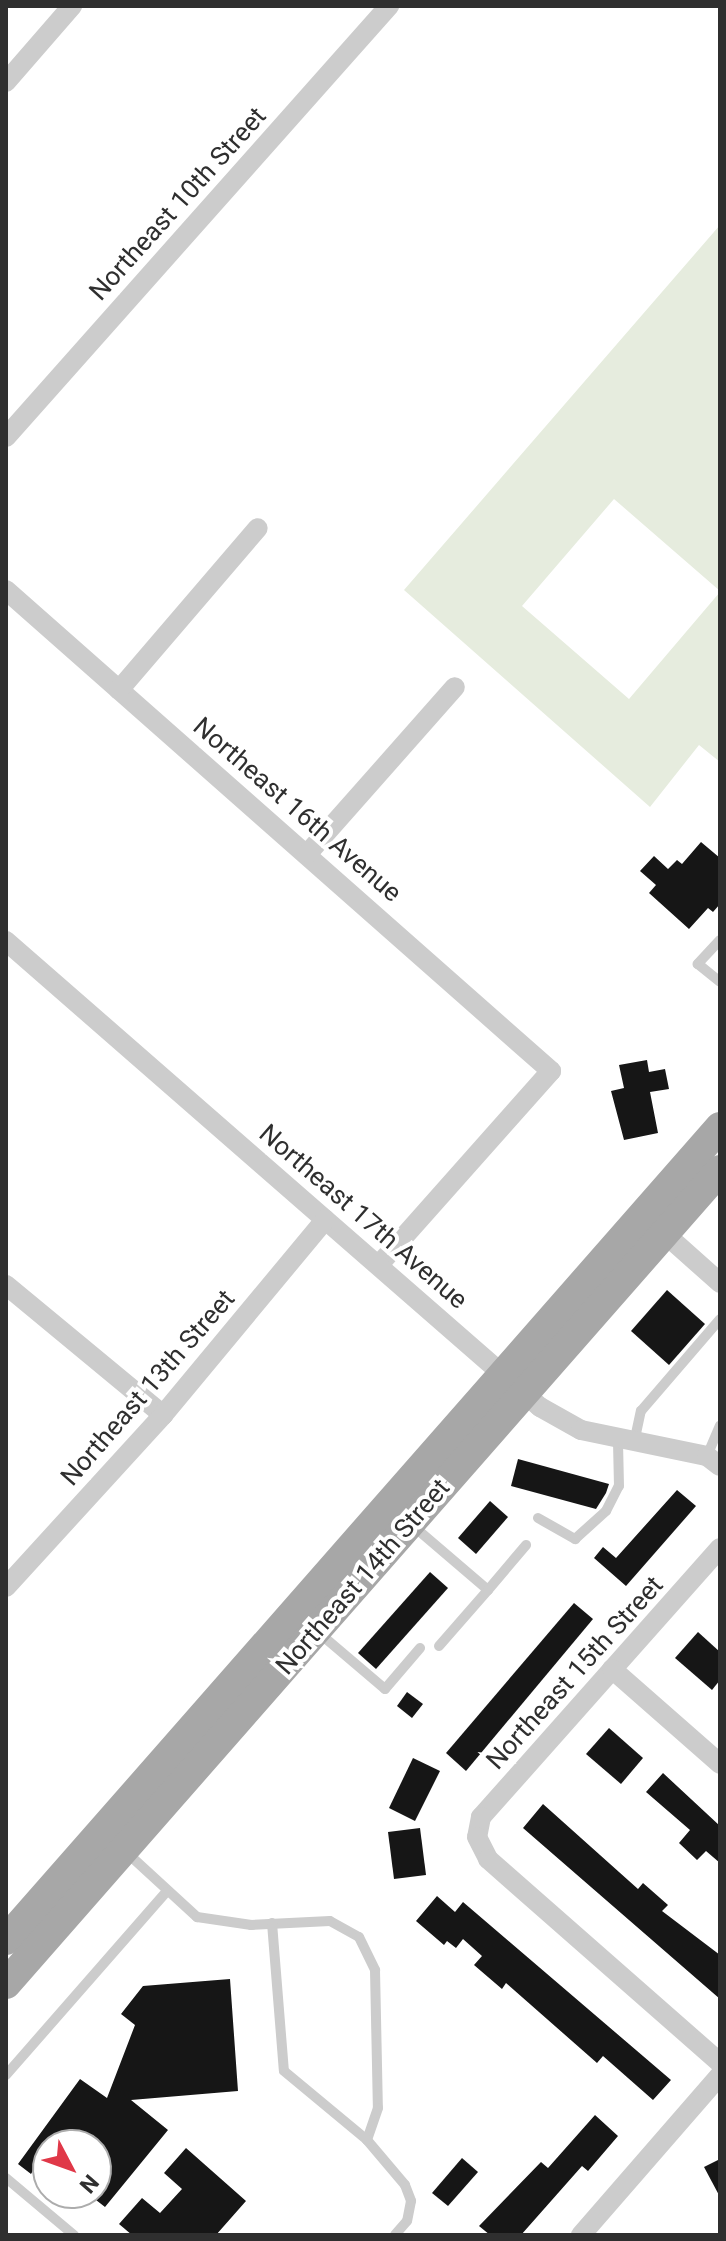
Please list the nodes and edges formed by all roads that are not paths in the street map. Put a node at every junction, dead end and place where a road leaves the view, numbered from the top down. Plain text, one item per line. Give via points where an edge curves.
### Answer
1 (72, 6) edge
2 (389, 6) edge
3 (6, 82) edge
4 (6, 437) edge
5 (258, 528) dead end
6 (6, 590) edge
7 (455, 687) dead end
8 (119, 690) junction
9 (309, 852) junction
10 (720, 940) edge
11 (6, 941) edge
12 (720, 982) edge
13 (720, 1127) edge
14 (720, 1170) edge
15 (325, 1220) junction
16 (654, 1223) junction
17 (379, 1265) junction
18 (720, 1283) edge
19 (6, 1285) edge
20 (720, 1319) edge
21 (514, 1384) junction
22 (163, 1415) junction
23 (720, 1426) edge
24 (626, 1442) junction
25 (714, 1461) edge
26 (538, 1518) dead end
27 (410, 1524) junction
28 (526, 1545) dead end
29 (720, 1548) edge
30 (6, 1587) edge
31 (488, 1590) junction
32 (316, 1630) junction
33 (439, 1646) dead end
34 (420, 1648) dead end
35 (612, 1669) junction
36 (720, 1764) edge
37 (113, 1840) junction
38 (166, 1892) junction
39 (272, 1923) junction
40 (6, 1940) edge
41 (6, 1984) edge
42 (720, 2063) edge
43 (6, 2075) edge
44 (720, 2075) edge
45 (367, 2140) junction
46 (6, 2178) edge
47 (74, 2235) edge
48 (395, 2235) edge
49 (581, 2235) edge

1 - 3 street
2 - 4 street, Northeast 10th Street
5 - 8 street
6 - 8 street, Northeast 16th Avenue
7 - 9 street
8 - 9 street, Northeast 16th Avenue
9 - 17 street, Northeast 16th Avenue via 551,1071
10 - 12 lane via 698,964
11 - 15 street, Northeast 17th Avenue
13 - 16 main road, Northeast 14th Street
14 - 16 main road, Northeast 14th Street
15 - 17 street, Northeast 17th Avenue
15 - 22 street, Northeast 13th Street
16 - 18 street
16 - 21 main road, Northeast 14th Street
17 - 21 street, Northeast 17th Avenue
19 - 22 street
20 - 24 lane via 641,1411
21 - 24 street, Northeast 17th Avenue via 568,1425
21 - 27 main road, Northeast 14th Street
21 - 37 main road, Northeast 14th Street
22 - 30 street, Northeast 13th Street
23 - 25 lane
24 - 25 street, Northeast 17th Avenue
24 - 26 lane via 619,1486 606,1511 575,1539
27 - 31 lane
27 - 32 main road, Northeast 14th Street
28 - 31 lane
29 - 35 street, Northeast 15th Street
31 - 33 lane
32 - 34 lane via 385,1689
32 - 37 main road, Northeast 14th Street
35 - 36 street
35 - 42 street, Northeast 15th Street via 481,1817 477,1837 488,1859
37 - 38 lane
37 - 40 main road, Northeast 14th Street
37 - 41 main road, Northeast 14th Street
38 - 39 lane via 197,1917 216,1923
38 - 43 lane
39 - 45 lane via 284,2071
39 - 45 lane via 340,1923 359,1937 370,1956 375,1970 378,2108
44 - 49 street
45 - 48 lane via 410,2194 411,2211
46 - 47 lane

